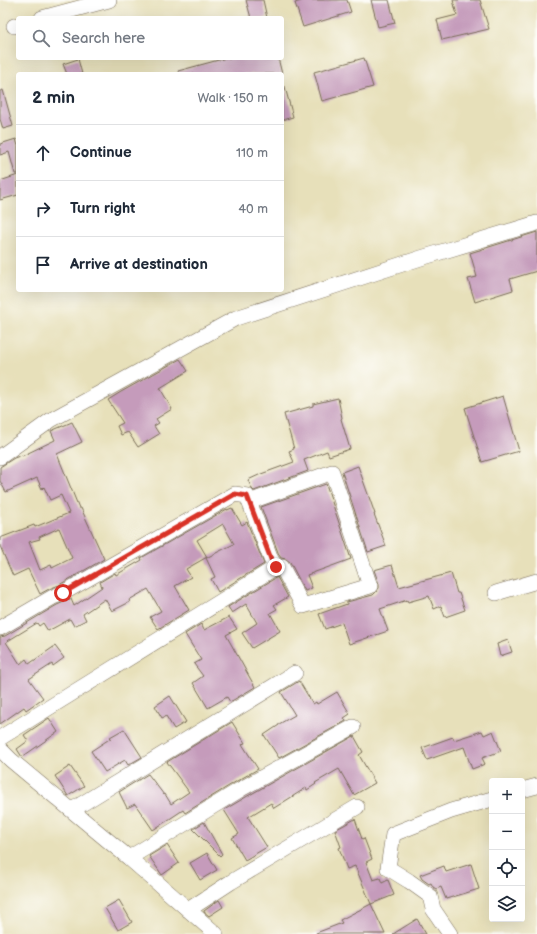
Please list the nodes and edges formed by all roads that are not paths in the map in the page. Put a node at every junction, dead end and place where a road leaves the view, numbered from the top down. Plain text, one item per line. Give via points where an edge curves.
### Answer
1 (109, 0) edge
2 (49, 16) edge
3 (537, 223) edge
4 (0, 457) edge
5 (249, 502) junction
6 (276, 567) junction
7 (537, 581) edge
8 (496, 593) dead end
9 (0, 628) edge
10 (295, 673) dead end
11 (353, 727) dead end
12 (0, 738) edge
13 (0, 749) edge
14 (537, 786) edge
15 (525, 789) edge
16 (489, 800) edge
17 (357, 807) dead end
18 (72, 810) junction
19 (129, 858) junction
20 (188, 910) junction
21 (216, 934) edge
22 (450, 934) edge

1 - 2 street
3 - 4 street via 236,318 51,420
5 - 6 street
5 - 6 street via 332,472 370,586 303,606 282,567
5 - 9 street via 247,496 235,494
6 - 12 street
7 - 8 street
10 - 18 street
11 - 19 street via 241,789
13 - 18 street
14 - 15 street
16 - 22 street via 451,811 393,834 388,868 430,896 433,908
17 - 20 street
18 - 19 street
19 - 20 street
20 - 21 street

